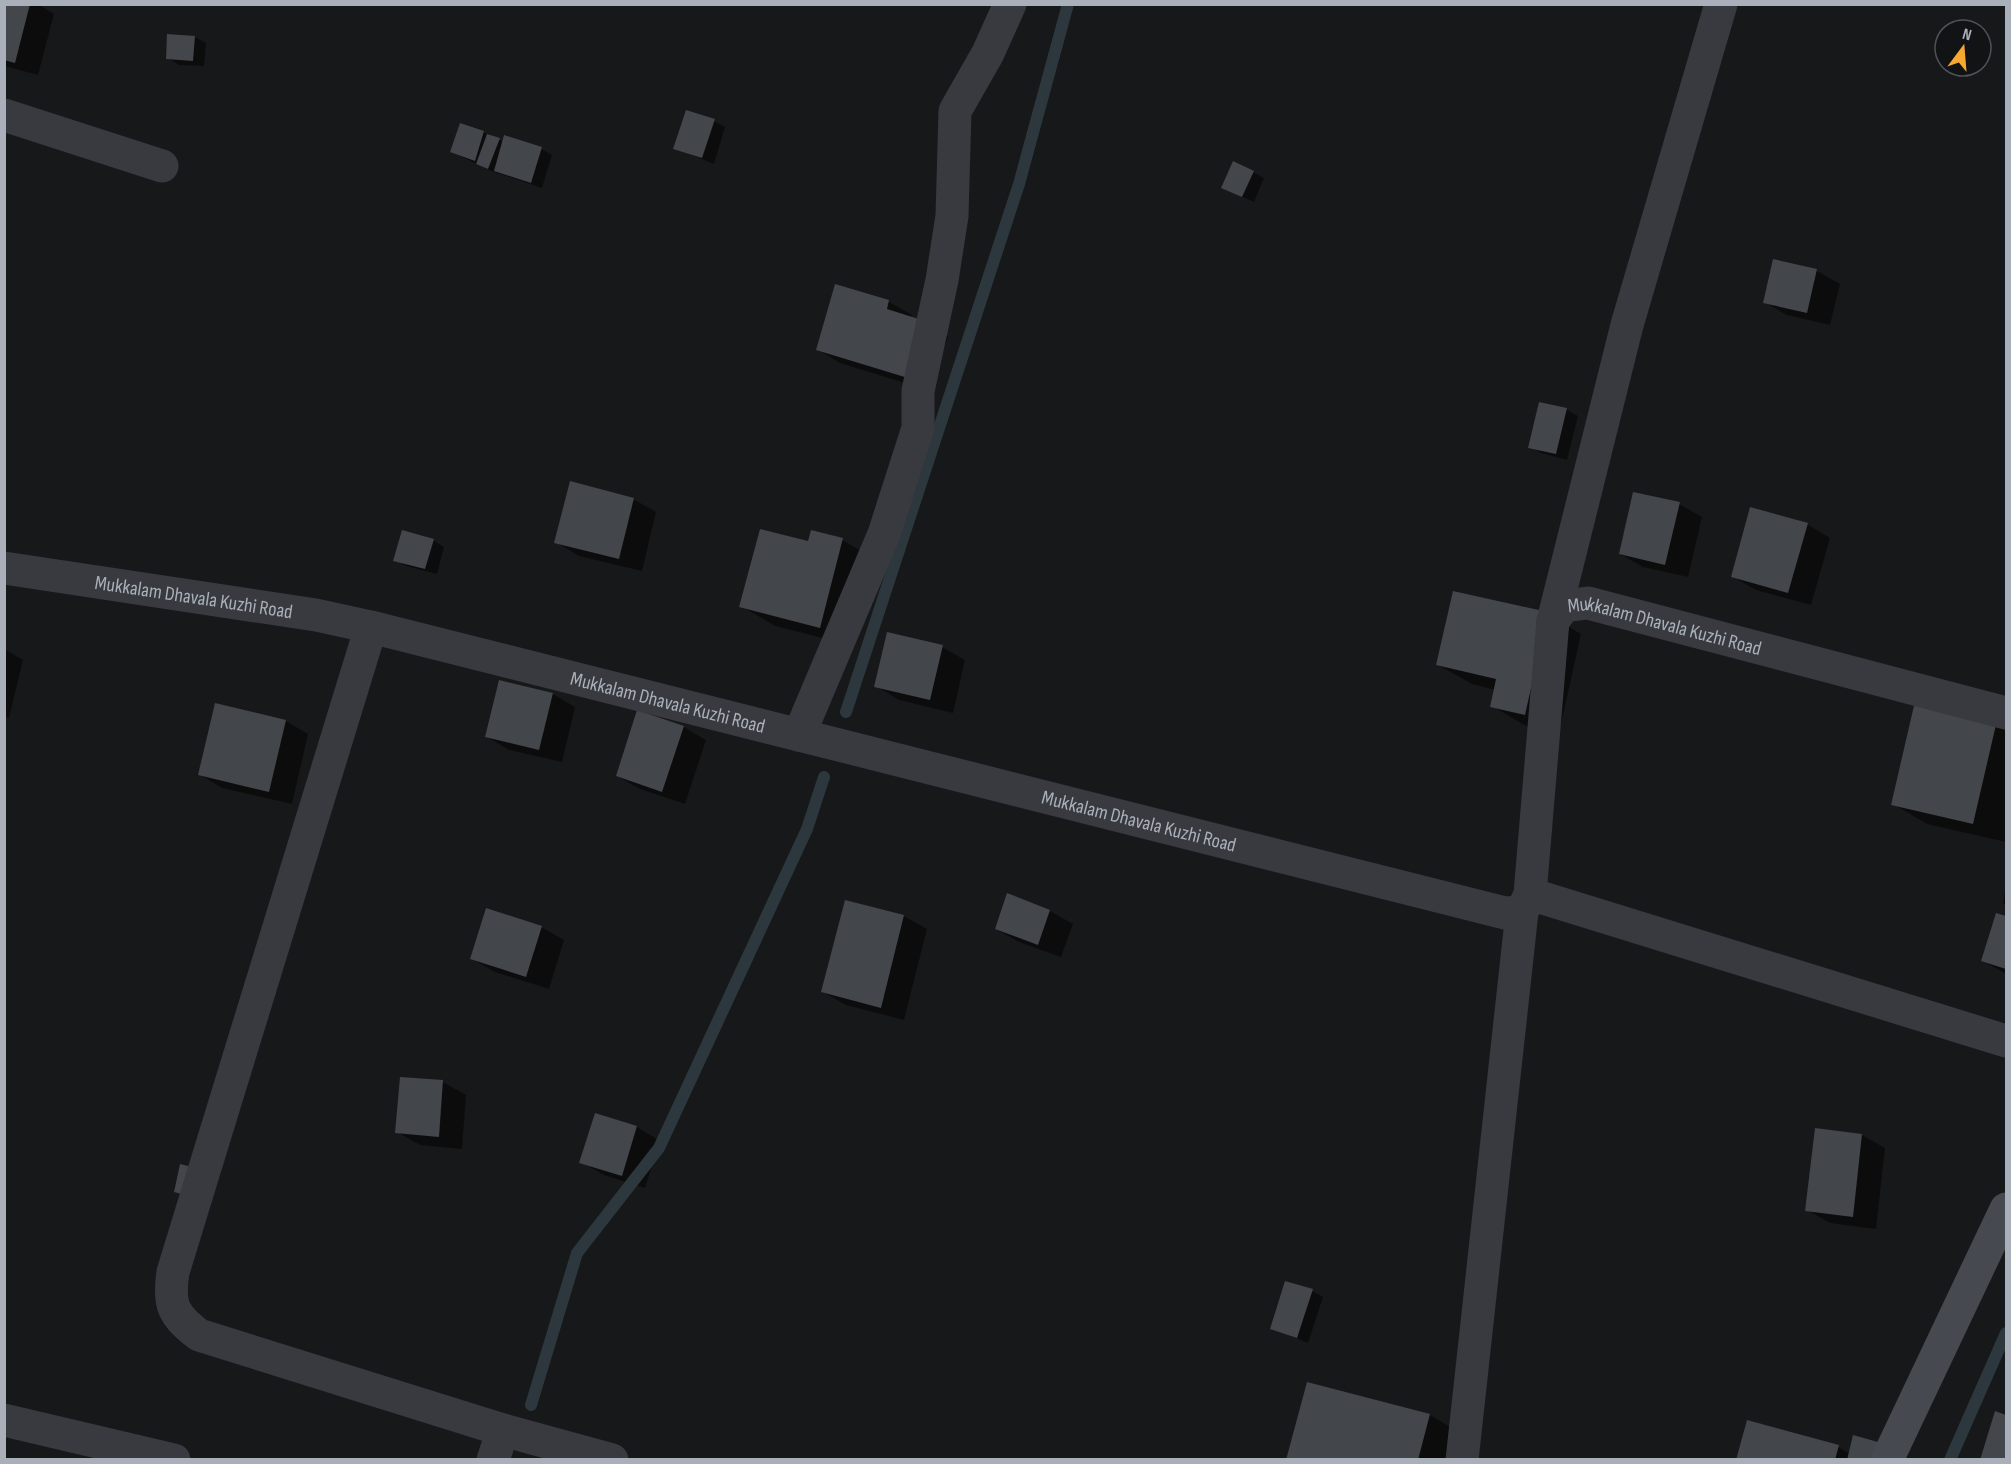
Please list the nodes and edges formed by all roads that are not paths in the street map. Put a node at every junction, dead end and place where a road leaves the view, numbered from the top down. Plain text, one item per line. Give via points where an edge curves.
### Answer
1 (1010, 4) edge
2 (1720, 4) edge
3 (4, 115) edge
4 (162, 166) dead end
5 (4, 568) edge
6 (1553, 621) junction
7 (371, 627) junction
8 (2007, 713) edge
9 (799, 735) junction
10 (1526, 903) junction
11 (2007, 1041) edge
12 (2007, 1209) edge
13 (4, 1420) edge
14 (498, 1445) edge
15 (174, 1460) edge
16 (612, 1460) edge
17 (1462, 1460) edge
18 (1887, 1460) edge

1 - 9 street via 955,111 952,216 918,391 918,428 884,534
2 - 6 street via 1627,325
3 - 4 street
5 - 7 street, Mukkalam Dhavala Kuzhi Road via 316,615
6 - 8 street, Mukkalam Dhavala Kuzhi Road via 1564,606 1588,603
6 - 10 street, Mukkalam Dhavala Kuzhi Road
7 - 9 street, Mukkalam Dhavala Kuzhi Road
7 - 14 street via 173,1272 170,1295 178,1319 199,1335
9 - 10 street, Mukkalam Dhavala Kuzhi Road via 1504,913
10 - 11 street
10 - 17 street
12 - 18 main road
13 - 15 street
14 - 16 street

